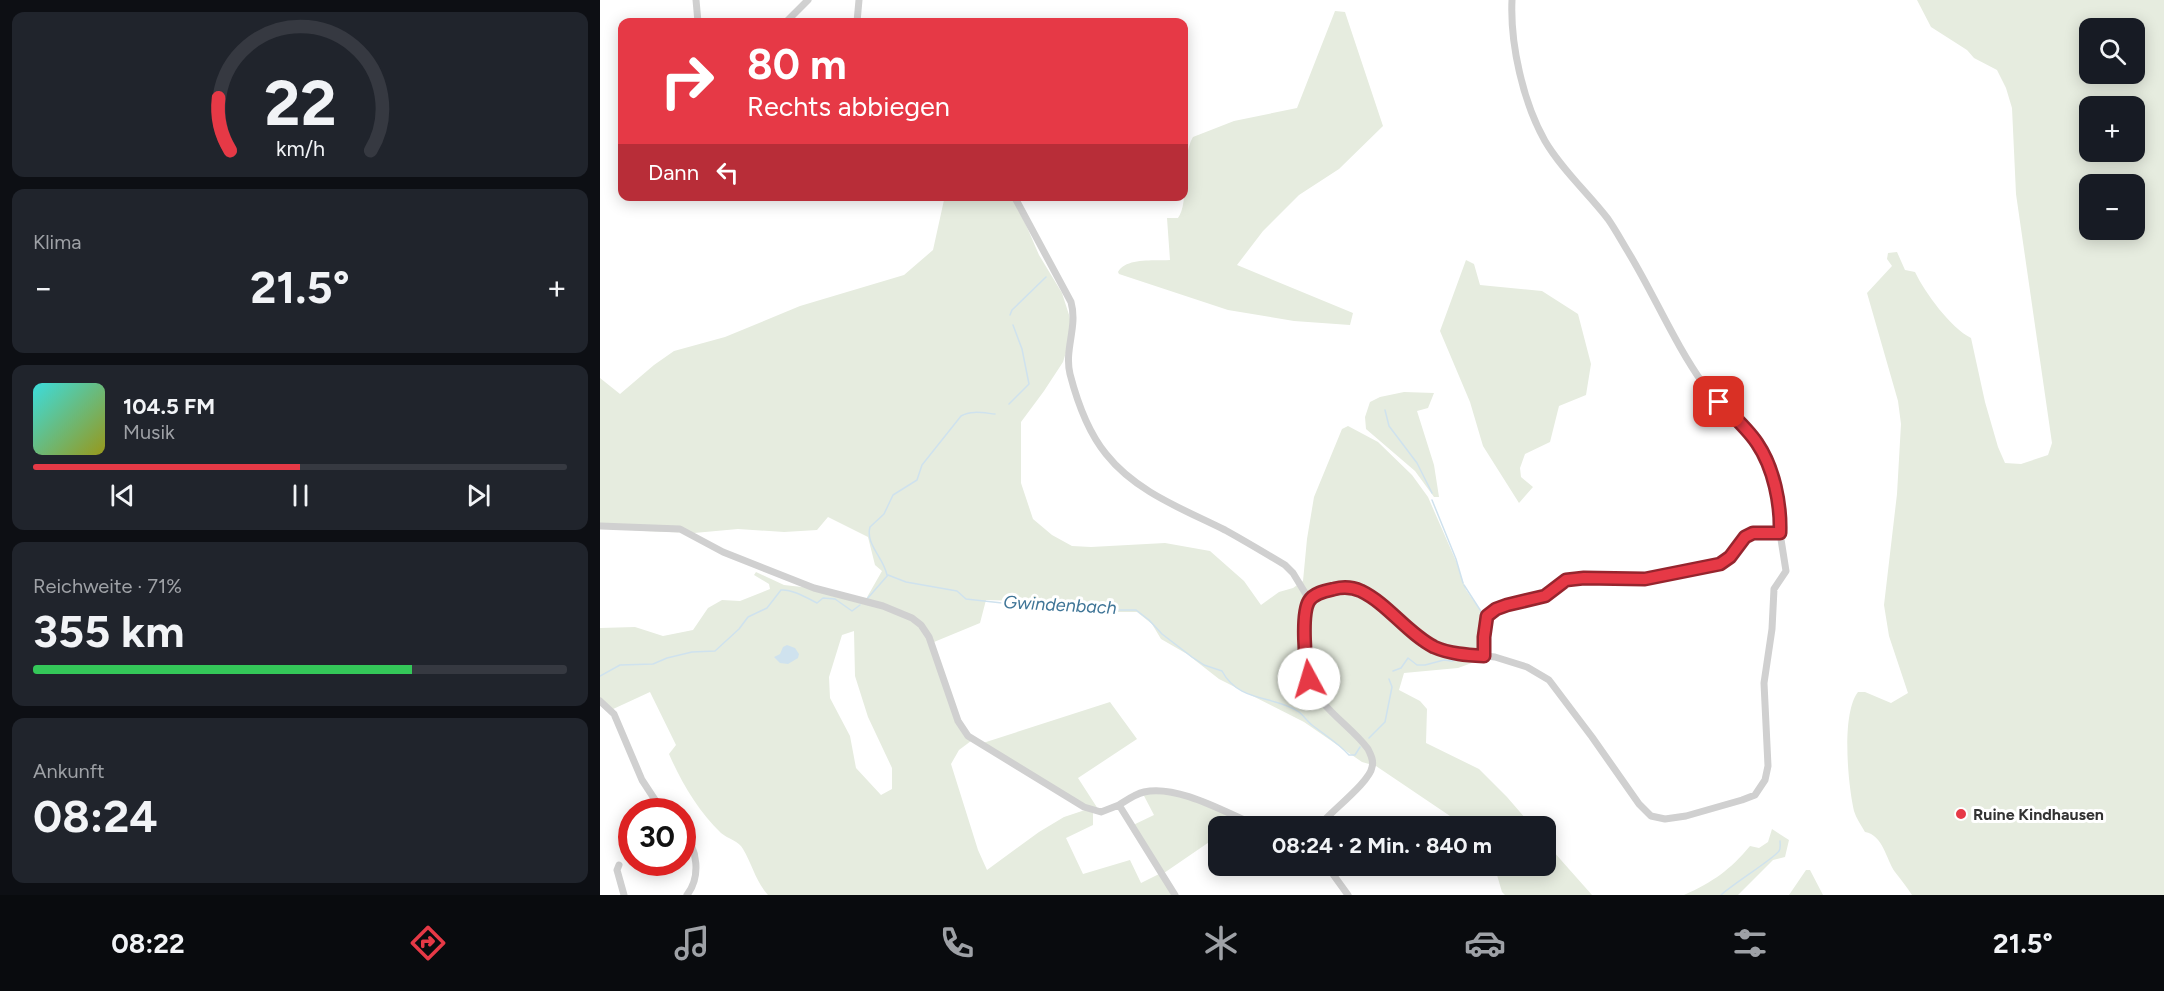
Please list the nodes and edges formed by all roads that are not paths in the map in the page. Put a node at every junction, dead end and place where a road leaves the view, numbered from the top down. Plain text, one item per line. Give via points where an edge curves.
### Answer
1 (696, 0) edge
2 (808, 0) edge
3 (859, 0) edge
4 (1512, 0) edge
5 (698, 18) edge
6 (790, 18) edge
7 (857, 18) edge
8 (1017, 201) edge
9 (600, 526) edge
10 (1780, 533) junction
11 (1310, 600) junction
12 (1484, 656) junction
13 (600, 701) edge
14 (654, 798) edge
15 (1119, 805) junction
16 (1236, 816) edge
17 (1329, 816) edge
18 (619, 876) edge
19 (694, 876) edge
20 (1335, 876) edge
21 (624, 895) edge
22 (687, 895) edge
23 (1175, 895) edge
24 (1348, 895) edge

1 - 5 street
2 - 6 street
3 - 7 street
4 - 10 street via 1521,74 1544,139 1629,252 1705,386 1757,443 1779,504
8 - 11 street via 1071,302 1074,318 1068,367 1101,447 1116,466 1144,488 1285,565
9 - 15 street via 680,529 723,552 814,588 912,618 929,637 965,734 1084,807 1101,812
10 - 12 street via 1753,533 1745,537 1720,564 1645,579 1566,580 1545,596 1496,609 1487,616
10 - 12 street via 1786,571 1774,589 1764,683 1768,766 1755,795 1686,816 1651,816 1549,680 1527,667
11 - 12 street via 1335,589 1359,590 1436,648
11 - 17 street via 1306,619 1309,679 1319,696 1365,745 1373,764 1365,780
13 - 14 street via 614,714
15 - 16 street via 1142,792 1167,792
15 - 23 street
18 - 21 street
19 - 22 street
20 - 24 street

